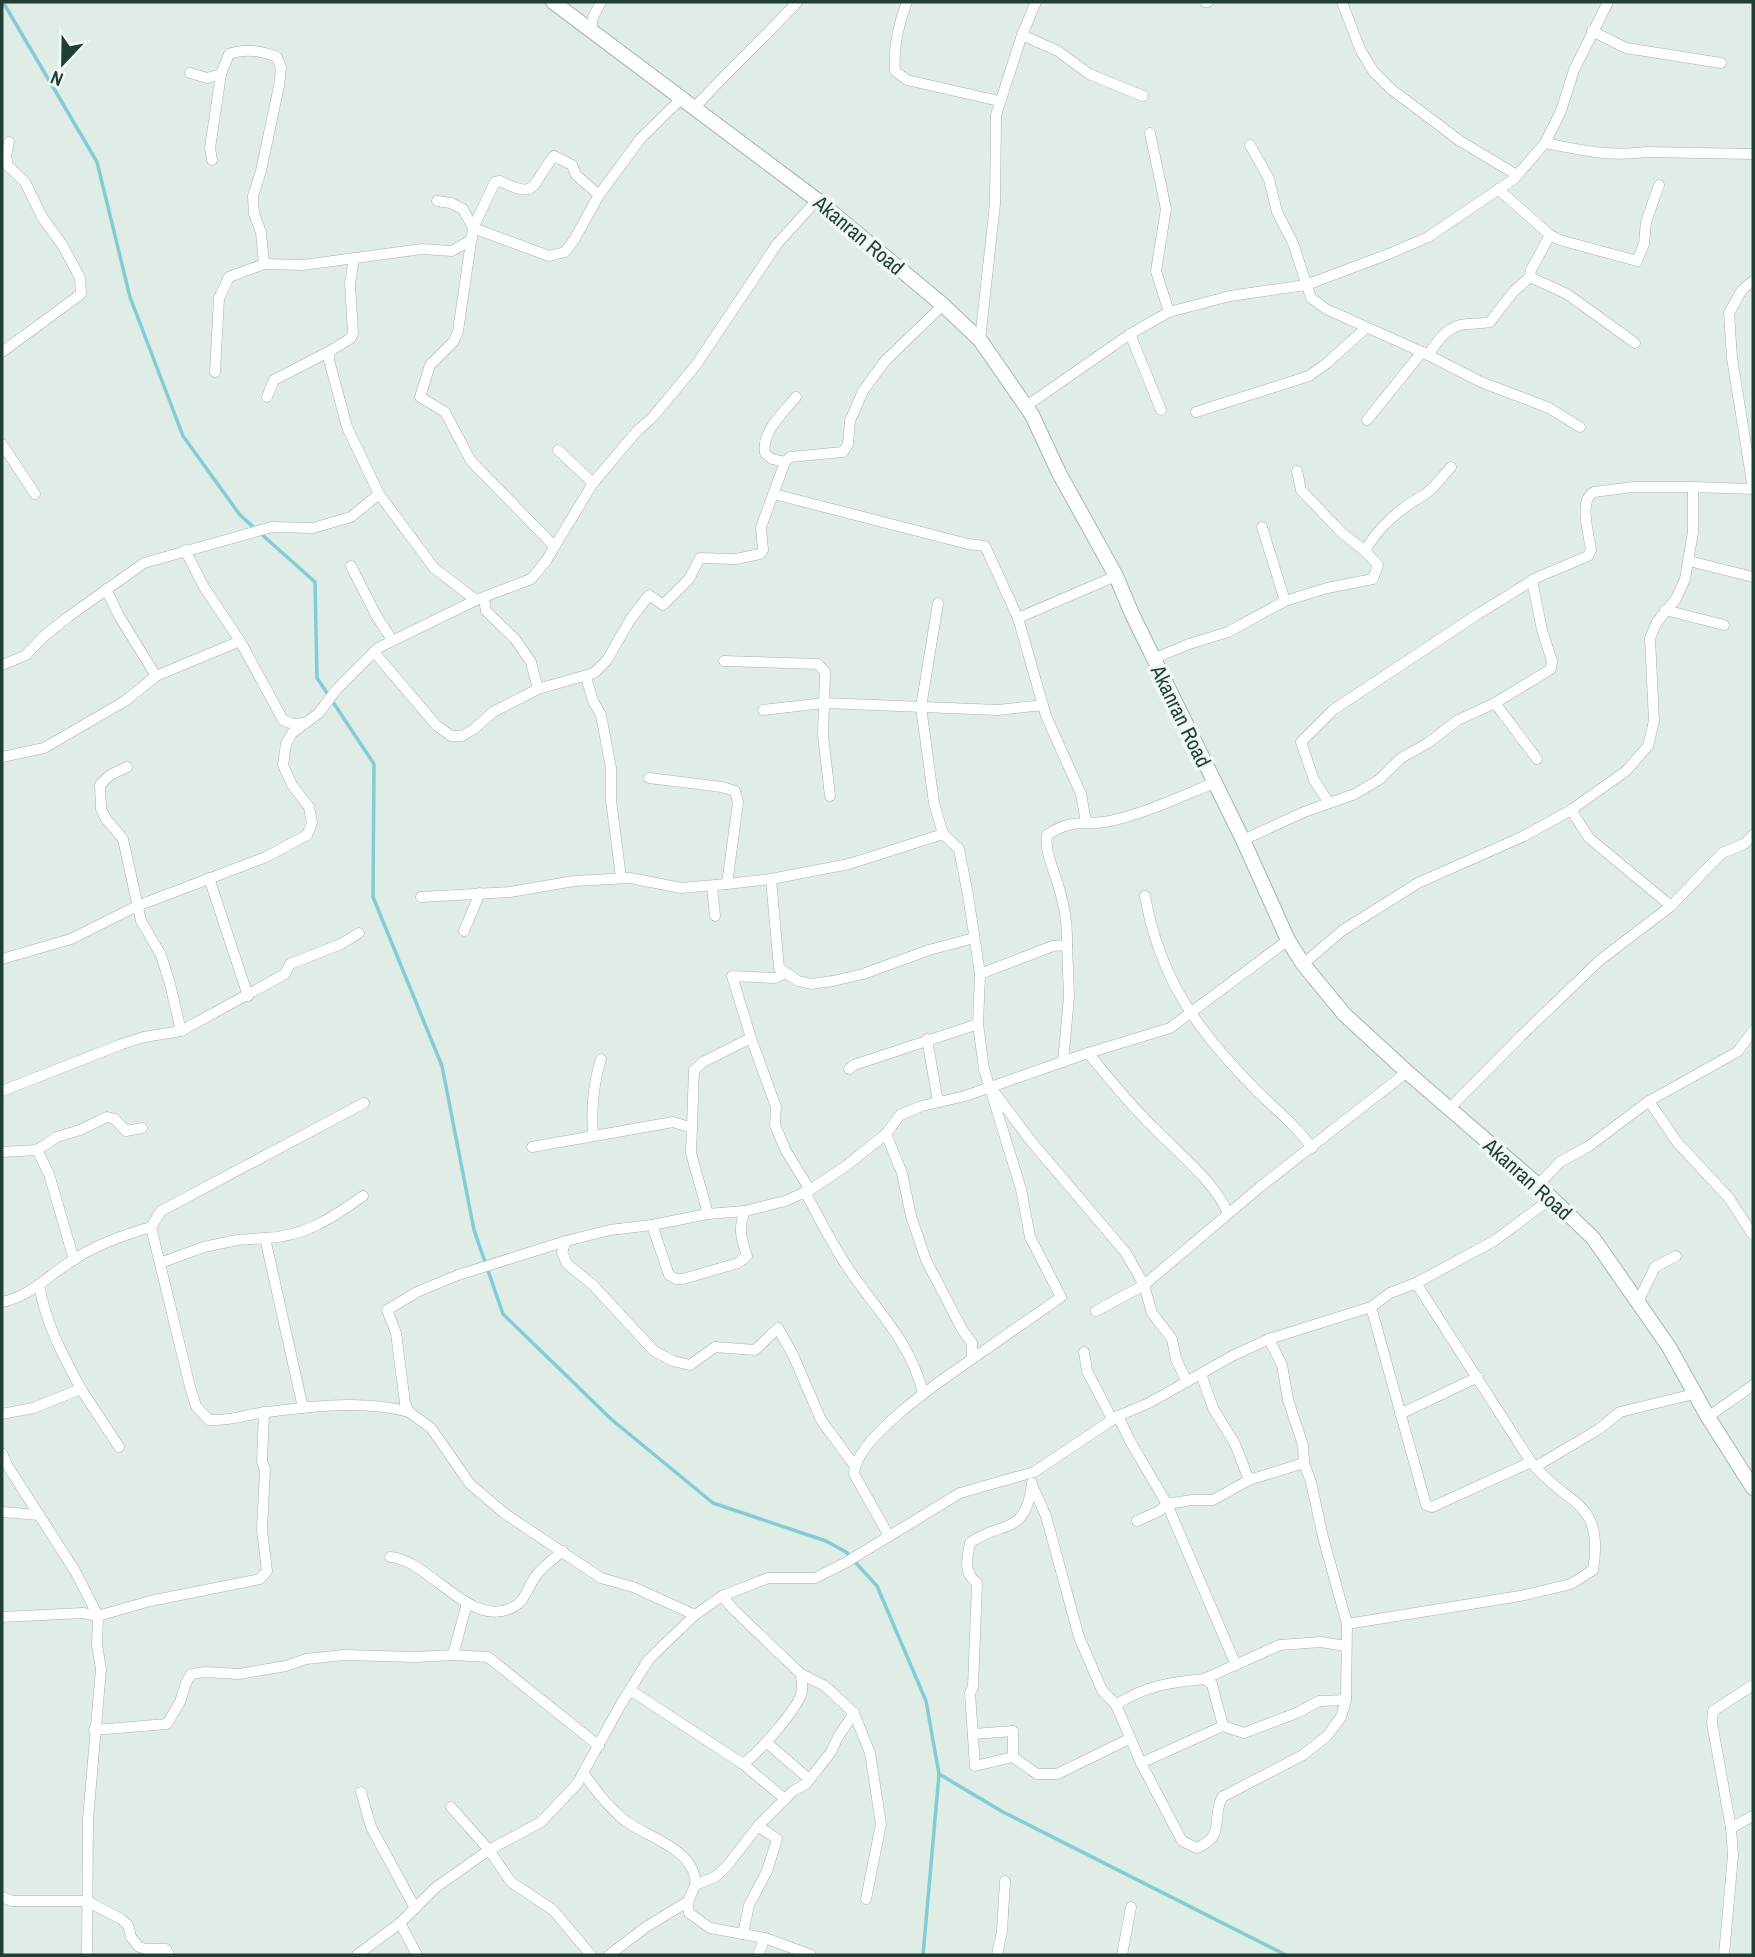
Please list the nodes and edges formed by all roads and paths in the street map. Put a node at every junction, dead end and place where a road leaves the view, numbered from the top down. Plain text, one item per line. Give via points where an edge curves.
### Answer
1 (553, 2) edge
2 (601, 2) edge
3 (797, 2) edge
4 (908, 2) edge
5 (1036, 2) edge
6 (1342, 2) edge
7 (1608, 2) edge
8 (590, 30) junction
9 (1592, 31) junction
10 (1022, 34) junction
11 (1721, 63) dead end
12 (190, 74) dead end
13 (221, 74) junction
14 (1143, 96) dead end
15 (681, 98) junction
16 (999, 101) junction
17 (695, 107) junction
18 (1150, 133) dead end
19 (9, 142) dead end
20 (1545, 143) junction
21 (1250, 145) dead end
22 (1753, 154) edge
23 (212, 160) dead end
24 (1517, 175) junction
25 (1659, 185) dead end
26 (1498, 189) junction
27 (599, 195) junction
28 (817, 200) junction
29 (437, 201) dead end
30 (473, 233) junction
31 (1550, 235) junction
32 (354, 258) junction
33 (264, 264) junction
34 (1531, 277) junction
35 (1753, 281) edge
36 (1306, 285) junction
37 (943, 305) junction
38 (1169, 312) junction
39 (1366, 328) junction
40 (1130, 334) junction
41 (980, 340) junction
42 (1635, 343) dead end
43 (330, 351) junction
44 (2, 352) edge
45 (1425, 353) junction
46 (215, 372) dead end
47 (267, 397) dead end
48 (796, 397) dead end
49 (1025, 407) junction
50 (1161, 410) dead end
51 (1196, 412) dead end
52 (1367, 421) dead end
53 (1580, 427) dead end
54 (2, 444) edge
55 (558, 450) dead end
56 (785, 462) junction
57 (1451, 467) dead end
58 (1297, 471) dead end
59 (593, 483) junction
60 (1693, 487) junction
61 (1753, 489) edge
62 (35, 494) dead end
63 (379, 494) junction
64 (774, 494) junction
65 (1262, 527) dead end
66 (554, 546) junction
67 (185, 550) junction
68 (1365, 551) junction
69 (1689, 561) junction
70 (351, 566) dead end
71 (1116, 576) junction
72 (1753, 576) edge
73 (1532, 580) junction
74 (106, 589) junction
75 (480, 599) junction
76 (1285, 601) junction
77 (938, 603) dead end
78 (1665, 610) junction
79 (1018, 618) junction
80 (1724, 625) dead end
81 (393, 640) junction
82 (240, 641) junction
83 (374, 652) junction
84 (1153, 659) junction
85 (724, 661) dead end
86 (2, 665) edge
87 (156, 676) junction
88 (586, 677) junction
89 (538, 689) junction
90 (824, 703) junction
91 (1495, 703) junction
92 (1043, 705) junction
93 (921, 707) junction
94 (763, 710) dead end
95 (305, 723) junction
96 (2, 757) edge
97 (1536, 759) dead end
98 (127, 767) dead end
99 (649, 778) dead end
100 (1214, 783) junction
101 (830, 796) dead end
102 (1329, 803) junction
103 (1571, 810) junction
104 (1086, 822) junction
105 (943, 834) junction
106 (1753, 835) edge
107 (1243, 840) junction
108 (209, 878) junction
109 (621, 878) junction
110 (771, 879) junction
111 (727, 884) junction
112 (712, 886) junction
113 (480, 893) junction
114 (1145, 896) dead end
115 (421, 897) dead end
116 (137, 906) junction
117 (1671, 906) junction
118 (715, 916) dead end
119 (464, 931) dead end
120 (359, 933) dead end
121 (974, 938) junction
122 (1289, 940) junction
123 (1067, 945) junction
124 (2, 959) edge
125 (1303, 964) junction
126 (786, 973) junction
127 (980, 974) junction
128 (248, 996) junction
129 (1190, 1015) junction
130 (978, 1024) junction
131 (181, 1031) junction
132 (751, 1038) junction
133 (1752, 1038) edge
134 (927, 1039) junction
135 (1088, 1053) junction
136 (601, 1059) dead end
137 (1063, 1062) junction
138 (849, 1069) dead end
139 (1407, 1072) junction
140 (990, 1087) junction
141 (2, 1091) edge
142 (1649, 1101) junction
143 (363, 1102) dead end
144 (938, 1102) junction
145 (1449, 1109) junction
146 (142, 1128) dead end
147 (692, 1128) junction
148 (886, 1134) junction
149 (593, 1135) junction
150 (532, 1147) dead end
151 (1312, 1148) junction
152 (37, 1150) junction
153 (2, 1152) edge
154 (1538, 1185) junction
155 (807, 1191) junction
156 (363, 1196) dead end
157 (1552, 1198) junction
158 (744, 1211) junction
159 (1228, 1213) junction
160 (708, 1214) junction
161 (652, 1225) junction
162 (151, 1227) junction
163 (1753, 1235) edge
164 (265, 1238) junction
165 (566, 1241) junction
166 (1676, 1256) dead end
167 (74, 1260) junction
168 (160, 1263) junction
169 (1416, 1283) junction
170 (39, 1284) junction
171 (1144, 1285) junction
172 (2, 1302) edge
173 (1637, 1302) junction
174 (1371, 1307) junction
175 (1096, 1311) dead end
176 (1269, 1339) junction
177 (1084, 1352) dead end
178 (972, 1359) junction
179 (1201, 1374) junction
180 (1478, 1377) junction
181 (1187, 1382) junction
182 (1753, 1385) edge
183 (81, 1389) junction
184 (923, 1393) junction
185 (1695, 1394) junction
186 (407, 1407) junction
187 (303, 1408) junction
188 (264, 1412) junction
189 (2, 1414) edge
190 (1400, 1414) junction
191 (1115, 1417) junction
192 (1708, 1417) junction
193 (119, 1447) dead end
194 (2, 1453) edge
195 (1304, 1463) junction
196 (854, 1465) junction
197 (1533, 1465) junction
198 (1029, 1473) junction
199 (1249, 1480) junction
200 (1032, 1485) junction
201 (1753, 1488) edge
202 (1167, 1504) junction
203 (2, 1512) edge
204 (39, 1515) junction
205 (1137, 1521) dead end
206 (889, 1536) junction
207 (563, 1551) junction
208 (390, 1557) dead end
209 (722, 1596) junction
210 (467, 1603) junction
211 (695, 1615) junction
212 (98, 1616) junction
213 (2, 1617) edge
214 (1347, 1624) junction
215 (1345, 1646) junction
216 (453, 1655) junction
217 (1236, 1665) junction
218 (801, 1674) junction
219 (1205, 1679) junction
220 (1753, 1685) edge
221 (630, 1690) junction
222 (1346, 1700) junction
223 (1116, 1705) junction
224 (854, 1713) junction
225 (1223, 1726) junction
226 (94, 1730) junction
227 (974, 1734) junction
228 (1129, 1739) junction
229 (766, 1742) junction
230 (599, 1746) junction
231 (1013, 1757) junction
232 (1141, 1763) junction
233 (743, 1764) junction
234 (583, 1773) junction
235 (809, 1779) junction
236 (361, 1792) dead end
237 (785, 1799) junction
238 (451, 1807) dead end
239 (1753, 1816) edge
240 (758, 1826) junction
241 (1731, 1828) junction
242 (489, 1850) junction
243 (1005, 1881) dead end
244 (695, 1885) junction
245 (2, 1897) edge
246 (866, 1899) dead end
247 (87, 1901) junction
248 (687, 1902) junction
249 (1131, 1907) dead end
250 (415, 1908) junction
251 (400, 1923) junction
252 (743, 1934) junction
253 (765, 1938) junction
254 (87, 1955) edge
255 (169, 1955) edge
256 (357, 1955) edge
257 (417, 1955) edge
258 (591, 1955) edge
259 (609, 1955) edge
260 (758, 1955) edge
261 (811, 1955) edge
262 (997, 1955) edge
263 (1122, 1955) edge
264 (1724, 1955) edge

1 - 8 main road, Akanran Road
2 - 8 street
3 - 17 street
4 - 16 street via 893,52 895,71 907,80
5 - 10 street
6 - 24 street via 1360,49 1391,89 1460,142
7 - 9 street
8 - 15 main road, Akanran Road
9 - 11 street via 1626,48
9 - 20 street
10 - 14 street via 1058,51 1089,74
10 - 16 street
12 - 13 street via 207,78
13 - 23 street
13 - 33 street via 229,54 236,52 263,51 277,57 281,68 253,197
15 - 17 main road, Akanran Road
15 - 27 street via 640,138
16 - 41 street via 992,241
17 - 28 main road, Akanran Road
18 - 38 street via 1166,209 1156,271
19 - 44 street via 8,166 25,183 63,246 80,278 81,294
20 - 22 street via 1602,154
20 - 24 street
21 - 36 street via 1269,179
24 - 26 street
25 - 31 street via 1637,261
26 - 31 street
26 - 36 street via 1428,237
27 - 30 street via 565,252 550,256
27 - 30 street via 576,175 572,165 554,156 529,190 495,182
28 - 37 main road, Akanran Road
28 - 59 street via 777,244 696,365
29 - 30 street via 463,209
30 - 32 street via 452,251 422,249
30 - 66 street via 458,331 430,365 420,397 445,412 471,461
31 - 34 street
32 - 33 street via 303,265
32 - 43 street via 350,284 353,333
33 - 46 street via 229,277 219,298
34 - 42 street via 1567,294
34 - 45 street via 1490,322 1452,327
35 - 61 street via 1729,313
36 - 38 street via 1230,296
36 - 39 street via 1311,298 1326,309
37 - 41 main road, Akanran Road
37 - 56 street via 885,361 863,391 843,452 790,457
38 - 40 street
39 - 45 street
39 - 51 street via 1309,376
40 - 49 street
40 - 50 street
41 - 49 main road, Akanran Road
43 - 47 street via 274,380
43 - 63 street via 347,427
45 - 52 street
45 - 53 street via 1481,382 1549,408
48 - 56 street via 773,425 764,447 772,459
49 - 71 main road, Akanran Road
54 - 62 street
55 - 59 street
56 - 64 street
57 - 68 street via 1424,495 1395,515
58 - 68 street via 1301,490
59 - 66 street
60 - 61 street
60 - 69 street
60 - 73 street via 1633,487 1588,495 1590,554
63 - 67 street via 351,517 313,528 272,527
63 - 75 street via 434,568
64 - 79 street via 985,546
64 - 88 street via 761,527 760,554 700,558 689,579 663,605 649,595 607,660
65 - 76 street
66 - 75 street via 531,579
67 - 74 street via 144,563
67 - 82 street
68 - 76 street via 1378,565 1373,579
69 - 72 street
69 - 78 street via 1676,599
70 - 81 street
71 - 79 street
71 - 84 main road, Akanran Road
73 - 91 street via 1551,669
73 - 102 street via 1333,710 1301,742 1314,780
74 - 86 street via 26,654
74 - 87 street
75 - 81 street
75 - 89 street via 531,662
76 - 84 street via 1228,632
77 - 93 street
78 - 80 street
78 - 103 street via 1650,638 1654,721 1648,746 1626,771
79 - 92 street
81 - 83 street
82 - 87 street
82 - 95 street via 283,720
83 - 89 street via 436,726 451,736 462,736 493,712
83 - 95 street
84 - 100 main road, Akanran Road
85 - 90 street via 818,664 825,672
87 - 96 street via 125,701 44,748
88 - 89 street
88 - 109 street via 601,715 611,768
90 - 93 street
90 - 94 street
90 - 101 street
91 - 97 street
91 - 102 street via 1458,720 1401,758 1380,779
92 - 93 street via 1007,710
92 - 104 street via 1081,794
93 - 105 street via 934,803
95 - 108 street via 286,744 283,765 309,807 312,823 307,835 266,857
98 - 116 street via 100,785 101,808 123,839
99 - 111 street via 735,791 738,802
100 - 104 street via 1109,821
100 - 107 main road, Akanran Road
102 - 107 street
103 - 117 street via 1590,838
103 - 125 street via 1418,883 1343,930
104 - 123 street via 1060,826 1047,835 1045,847 1067,921
105 - 110 street via 849,864
105 - 121 street via 959,849
106 - 117 street via 1744,845 1722,853
107 - 122 main road, Akanran Road
108 - 116 street
108 - 128 street
109 - 112 street via 681,888
109 - 113 street
110 - 111 street
110 - 126 street via 779,968
111 - 112 street
112 - 118 street
113 - 115 street
113 - 119 street
114 - 129 street via 1152,930
116 - 124 street via 71,939
116 - 131 street via 161,956
117 - 145 street via 1600,960
120 - 128 street via 289,964 285,974
121 - 126 street via 833,981 811,984
121 - 127 street
122 - 125 main road, Akanran Road
122 - 129 street
123 - 127 street
123 - 137 street via 1069,997
125 - 139 main road, Akanran Road via 1344,1014
126 - 132 street via 775,978 732,976
127 - 130 street
128 - 131 street
129 - 135 street via 1170,1028
129 - 151 street via 1260,1095 1298,1127
130 - 134 street
130 - 140 street
131 - 141 street via 122,1044
132 - 147 street via 694,1070
132 - 155 street via 776,1108 775,1125
133 - 142 street via 1737,1052
134 - 138 street
134 - 144 street
135 - 137 street
135 - 159 street via 1210,1185
136 - 149 street via 593,1083
137 - 140 street
139 - 145 main road, Akanran Road
139 - 151 street
140 - 144 street
140 - 171 street via 1121,1245
140 - 178 street via 1021,1189 1030,1237 1062,1297
142 - 154 street via 1560,1162
142 - 163 street via 1677,1142 1729,1198
143 - 162 street via 161,1211
144 - 148 street via 900,1115
145 - 154 main road, Akanran Road
146 - 152 street via 126,1131 107,1117
147 - 149 street via 673,1122
147 - 160 street via 691,1153
148 - 155 street
148 - 178 street via 926,1260 972,1343
149 - 150 street
151 - 159 street
152 - 153 street
152 - 167 street
154 - 157 main road, Akanran Road
155 - 158 street
155 - 184 street via 849,1270 892,1325
156 - 164 street via 307,1231
157 - 169 street via 1494,1241
157 - 173 main road, Akanran Road via 1593,1238
158 - 160 street
158 - 161 street via 740,1236 747,1255 738,1263 683,1279 669,1275
159 - 171 street
160 - 161 street
161 - 165 street
162 - 167 street via 116,1237
162 - 168 street
164 - 168 street via 204,1247
164 - 187 street
165 - 186 street via 458,1275 387,1310 396,1333
165 - 196 street via 562,1252 567,1264 592,1284 654,1351 673,1361 690,1366 715,1347 755,1350 778,1328 821,1420
166 - 173 street via 1655,1267
167 - 170 street
168 - 188 street via 196,1406 209,1420 229,1421
169 - 174 street
169 - 180 street
170 - 172 street via 18,1299
170 - 183 street via 50,1329
171 - 175 street
171 - 181 street via 1152,1313 1172,1339
173 - 185 main road, Akanran Road
174 - 176 street
174 - 190 street
176 - 179 street
176 - 195 street via 1282,1365
177 - 191 street via 1087,1371
178 - 184 street
179 - 181 street
179 - 199 street
180 - 190 street
180 - 197 street
181 - 191 street
182 - 192 street
183 - 189 street via 33,1409
183 - 193 street
184 - 196 street via 871,1440
185 - 192 main road, Akanran Road
185 - 197 street via 1620,1412 1599,1429
186 - 187 street
186 - 207 street via 431,1428 470,1484 504,1513
187 - 188 street
188 - 212 street via 265,1576
190 - 197 street via 1426,1505 1432,1507
191 - 198 street
191 - 202 street
192 - 201 main road, Akanran Road
194 - 204 street
195 - 199 street
195 - 214 street
196 - 206 street via 854,1474
197 - 214 street via 1586,1511 1597,1549 1593,1570 1571,1584 1520,1597
198 - 200 street
198 - 206 street via 960,1493
199 - 202 street via 1213,1500
200 - 223 street via 1046,1516 1079,1637 1102,1690
200 - 227 street via 1026,1507 1013,1525 970,1544 966,1564 977,1583 974,1688 970,1693
202 - 205 street
202 - 217 street
203 - 204 street
204 - 212 street
206 - 209 street via 815,1578 768,1578
207 - 210 street via 535,1576 519,1603 503,1611
207 - 211 street via 601,1578
208 - 210 street via 413,1563
209 - 211 street
209 - 218 street
210 - 216 street
211 - 221 street via 649,1659
212 - 213 street
212 - 226 street via 101,1669
214 - 215 street
215 - 217 street via 1321,1642 1280,1645
215 - 222 street
216 - 226 street via 344,1655 239,1674 191,1674 167,1724
216 - 230 street via 488,1657
217 - 219 street
218 - 224 street via 825,1686
218 - 229 street via 803,1692
219 - 223 street via 1166,1683 1132,1694
219 - 225 street via 1212,1684
220 - 241 street via 1713,1711
221 - 230 street
221 - 233 street
222 - 225 street via 1319,1701 1244,1733
222 - 232 street via 1327,1737 1303,1755 1222,1797 1217,1831 1208,1843 1196,1848 1182,1841
223 - 228 street
224 - 235 street
224 - 246 street via 870,1753 881,1824
225 - 232 street
226 - 247 street
227 - 231 street via 1013,1731
227 - 231 street via 975,1766
228 - 231 street via 1057,1774 1037,1774
228 - 232 street
229 - 233 street
229 - 235 street
230 - 234 street
233 - 237 street
234 - 242 street via 541,1822
234 - 244 street via 625,1821 678,1852 694,1874
235 - 237 street
236 - 250 street via 374,1834
237 - 240 street
238 - 242 street
239 - 241 street
240 - 244 street via 722,1872
240 - 252 street via 777,1839 749,1905
241 - 264 street
242 - 250 street
242 - 258 street via 511,1882 553,1910
243 - 262 street
244 - 248 street
245 - 247 street via 12,1901
247 - 254 street
247 - 255 street via 128,1925 139,1947 166,1950
248 - 252 street via 689,1913 710,1928
248 - 259 street
249 - 263 street
250 - 251 street
251 - 256 street
251 - 257 street
252 - 253 street
253 - 260 street
253 - 261 street

